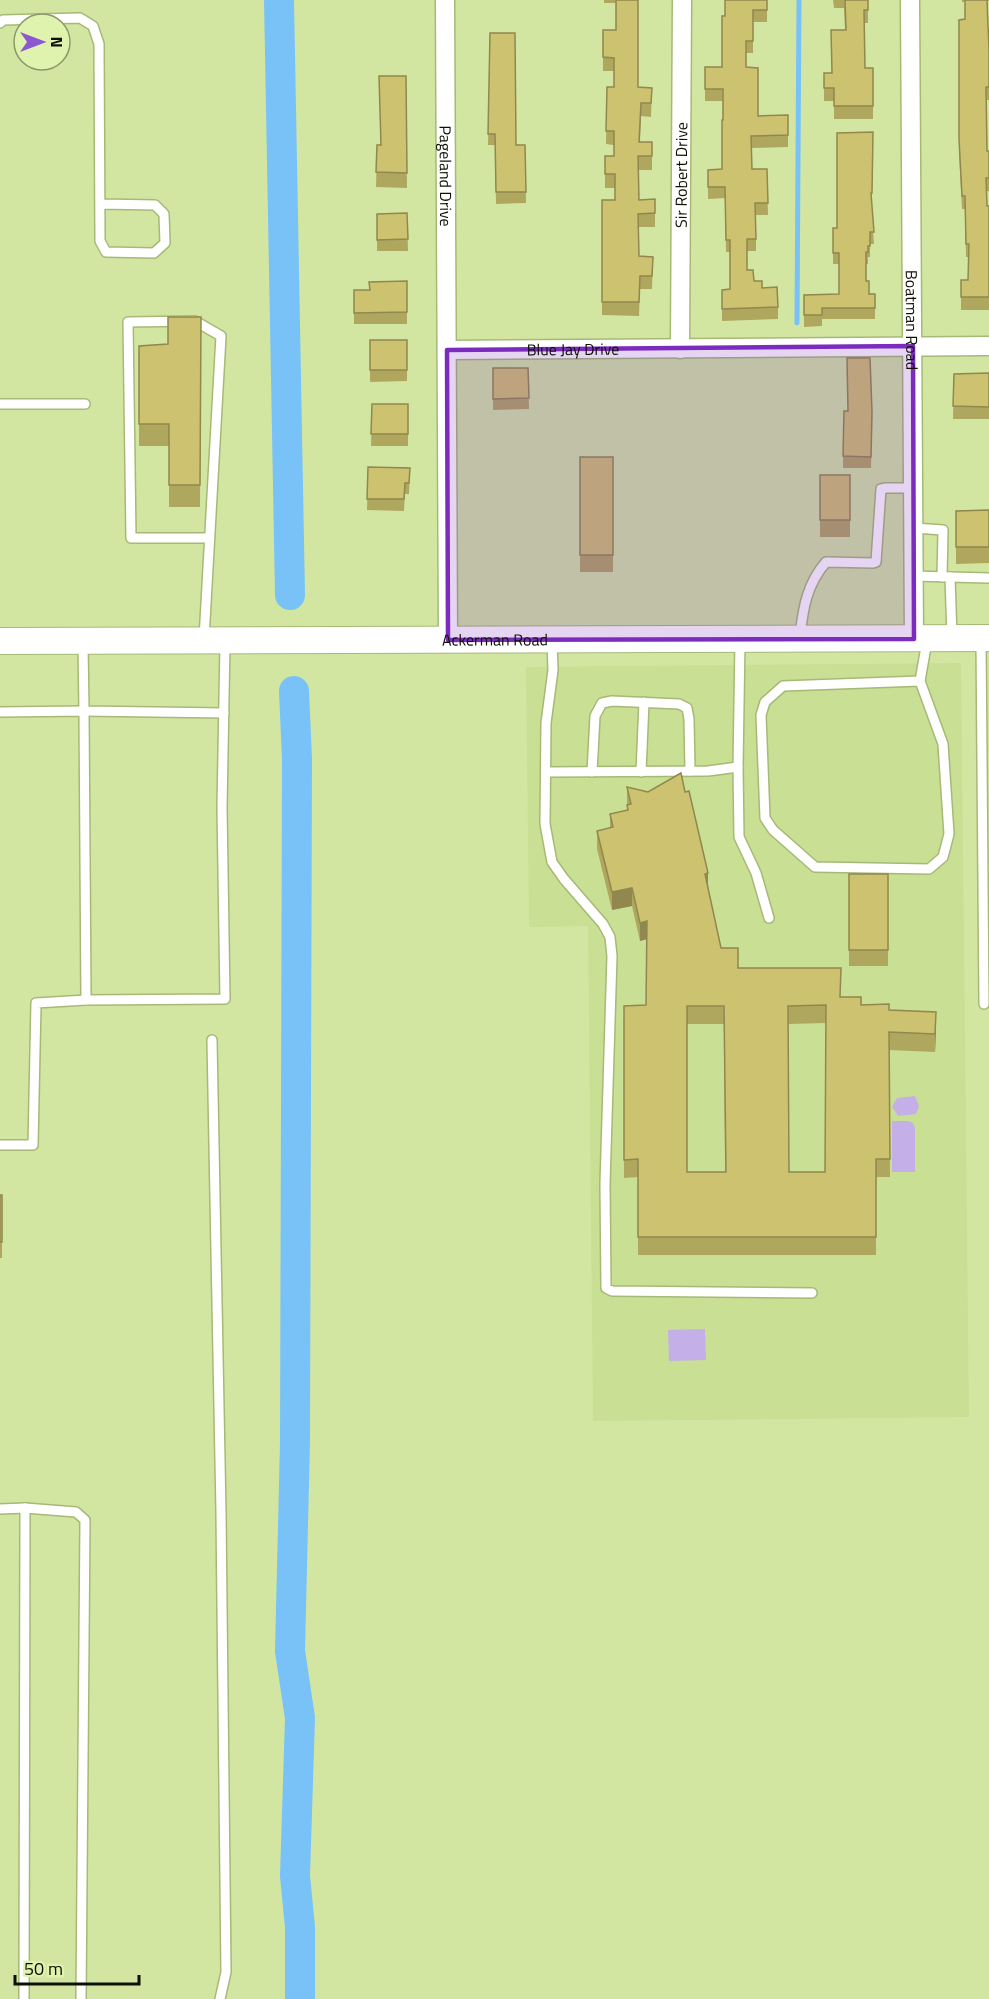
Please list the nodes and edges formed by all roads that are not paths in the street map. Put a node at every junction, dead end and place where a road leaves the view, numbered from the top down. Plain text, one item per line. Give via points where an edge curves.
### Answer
1 (445, 0) edge
2 (682, 0) edge
3 (910, 0) edge
4 (0, 23) edge
5 (100, 204) junction
6 (913, 346) junction
7 (989, 346) edge
8 (680, 349) junction
9 (447, 350) junction
10 (0, 404) edge
11 (85, 404) dead end
12 (914, 488) junction
13 (914, 528) junction
14 (210, 538) junction
15 (914, 576) junction
16 (946, 577) junction
17 (989, 578) edge
18 (952, 638) junction
19 (985, 638) edge
20 (740, 639) junction
21 (800, 639) junction
22 (921, 639) junction
23 (448, 640) junction
24 (552, 640) junction
25 (0, 641) edge
26 (83, 641) junction
27 (215, 641) junction
28 (920, 681) junction
29 (645, 702) junction
30 (84, 711) junction
31 (0, 712) edge
32 (224, 713) junction
33 (738, 767) junction
34 (690, 771) junction
35 (546, 772) junction
36 (592, 772) junction
37 (641, 772) junction
38 (986, 867) edge
39 (770, 918) dead end
40 (86, 1000) junction
41 (984, 1004) dead end
42 (212, 1040) dead end
43 (0, 1145) edge
44 (812, 1293) dead end
45 (25, 1508) junction
46 (0, 1509) edge
47 (24, 1999) edge
48 (81, 1999) edge
49 (220, 1999) edge

1 - 9 street, Pageland Drive
2 - 8 street, Sir Robert Drive
3 - 6 street, Boatman Road
4 - 5 lane via 80,18 93,26 99,44
5 - 5 lane via 100,241 106,252 154,253 165,243 164,214 155,205
6 - 7 street, Blue Jay Drive
6 - 8 street, Blue Jay Drive
6 - 12 street, Boatman Road
8 - 9 street, Blue Jay Drive
9 - 23 street
10 - 11 lane
12 - 13 street, Boatman Road
12 - 21 lane via 881,489 876,562 826,562 816,573 804,600
13 - 15 street, Boatman Road
13 - 16 lane via 943,530
14 - 14 lane via 221,336 195,321 128,322 131,538
14 - 27 lane
15 - 16 lane
15 - 22 street, Boatman Road
16 - 17 lane
16 - 18 lane
18 - 19 street, Ackerman Road
18 - 22 street, Ackerman Road
19 - 38 lane
20 - 21 street, Ackerman Road
20 - 24 street, Ackerman Road
20 - 33 lane
21 - 22 street, Ackerman Road
22 - 28 lane
23 - 24 street, Ackerman Road
23 - 27 street, Ackerman Road
24 - 35 lane
25 - 26 street, Ackerman Road
26 - 27 street, Ackerman Road
26 - 30 lane
27 - 32 lane
28 - 28 lane via 943,744 949,834 943,857 929,869 815,867 765,818 761,715 765,702 783,686
29 - 34 lane via 687,708
29 - 36 lane via 602,703 595,716
29 - 37 lane
30 - 31 lane
30 - 32 lane
30 - 40 lane
32 - 40 lane via 225,999
33 - 34 lane
33 - 39 lane via 739,837 756,873
34 - 37 lane
35 - 36 lane
35 - 44 lane via 545,824 552,862 603,924 611,947 604,1184 606,1288
36 - 37 lane
38 - 41 lane
40 - 43 lane via 36,1003 33,1145
42 - 49 lane via 225,1960
45 - 46 lane
45 - 47 lane
45 - 48 lane via 76,1512 85,1520

